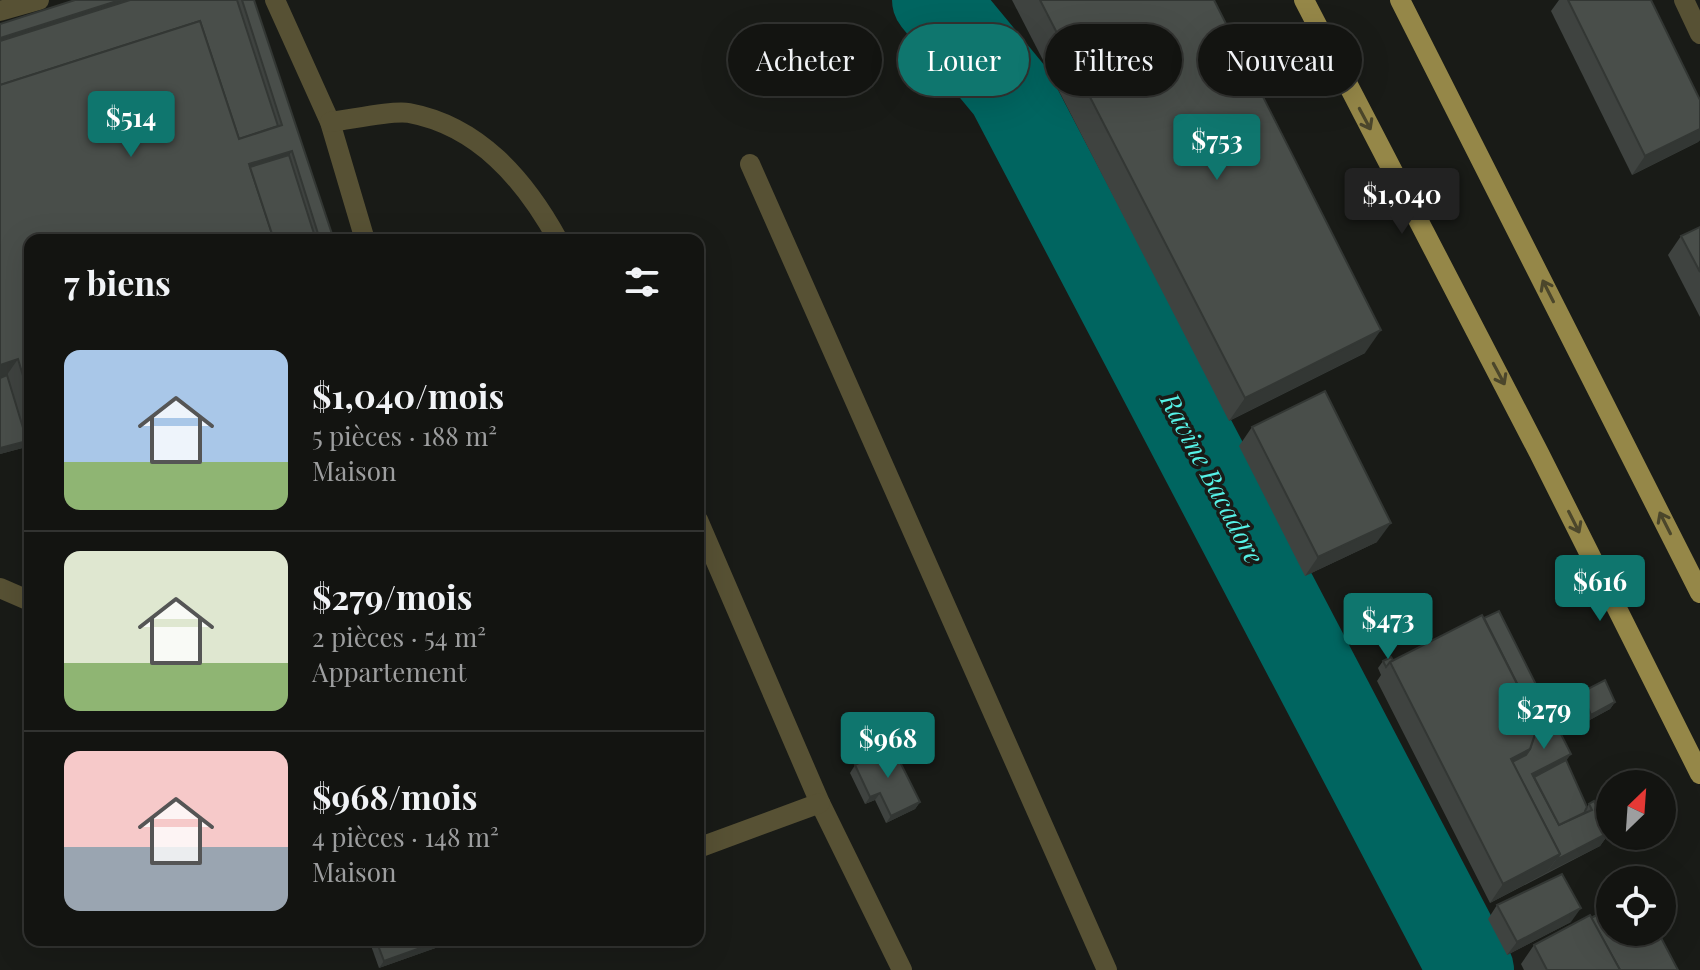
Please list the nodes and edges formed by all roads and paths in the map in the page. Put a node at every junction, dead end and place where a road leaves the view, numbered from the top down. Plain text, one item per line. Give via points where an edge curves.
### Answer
1 (39, 0) edge
2 (275, 0) edge
3 (1304, 0) edge
4 (1400, 0) edge
5 (1684, 0) edge
6 (0, 11) edge
7 (1700, 34) edge
8 (330, 122) junction
9 (750, 164) dead end
10 (363, 234) edge
11 (555, 234) edge
12 (704, 534) edge
13 (0, 588) edge
14 (1700, 593) edge
15 (24, 598) edge
16 (1700, 774) edge
17 (820, 803) junction
18 (704, 846) edge
19 (902, 970) edge
20 (1107, 970) edge

1 - 6 street
2 - 8 street
3 -> 16 main road
14 -> 4 main road
5 - 7 street
8 - 10 street
8 - 11 street via 406,112 458,128 506,165
9 - 20 street
12 - 17 street
13 - 15 street
17 - 18 street
17 - 19 street

